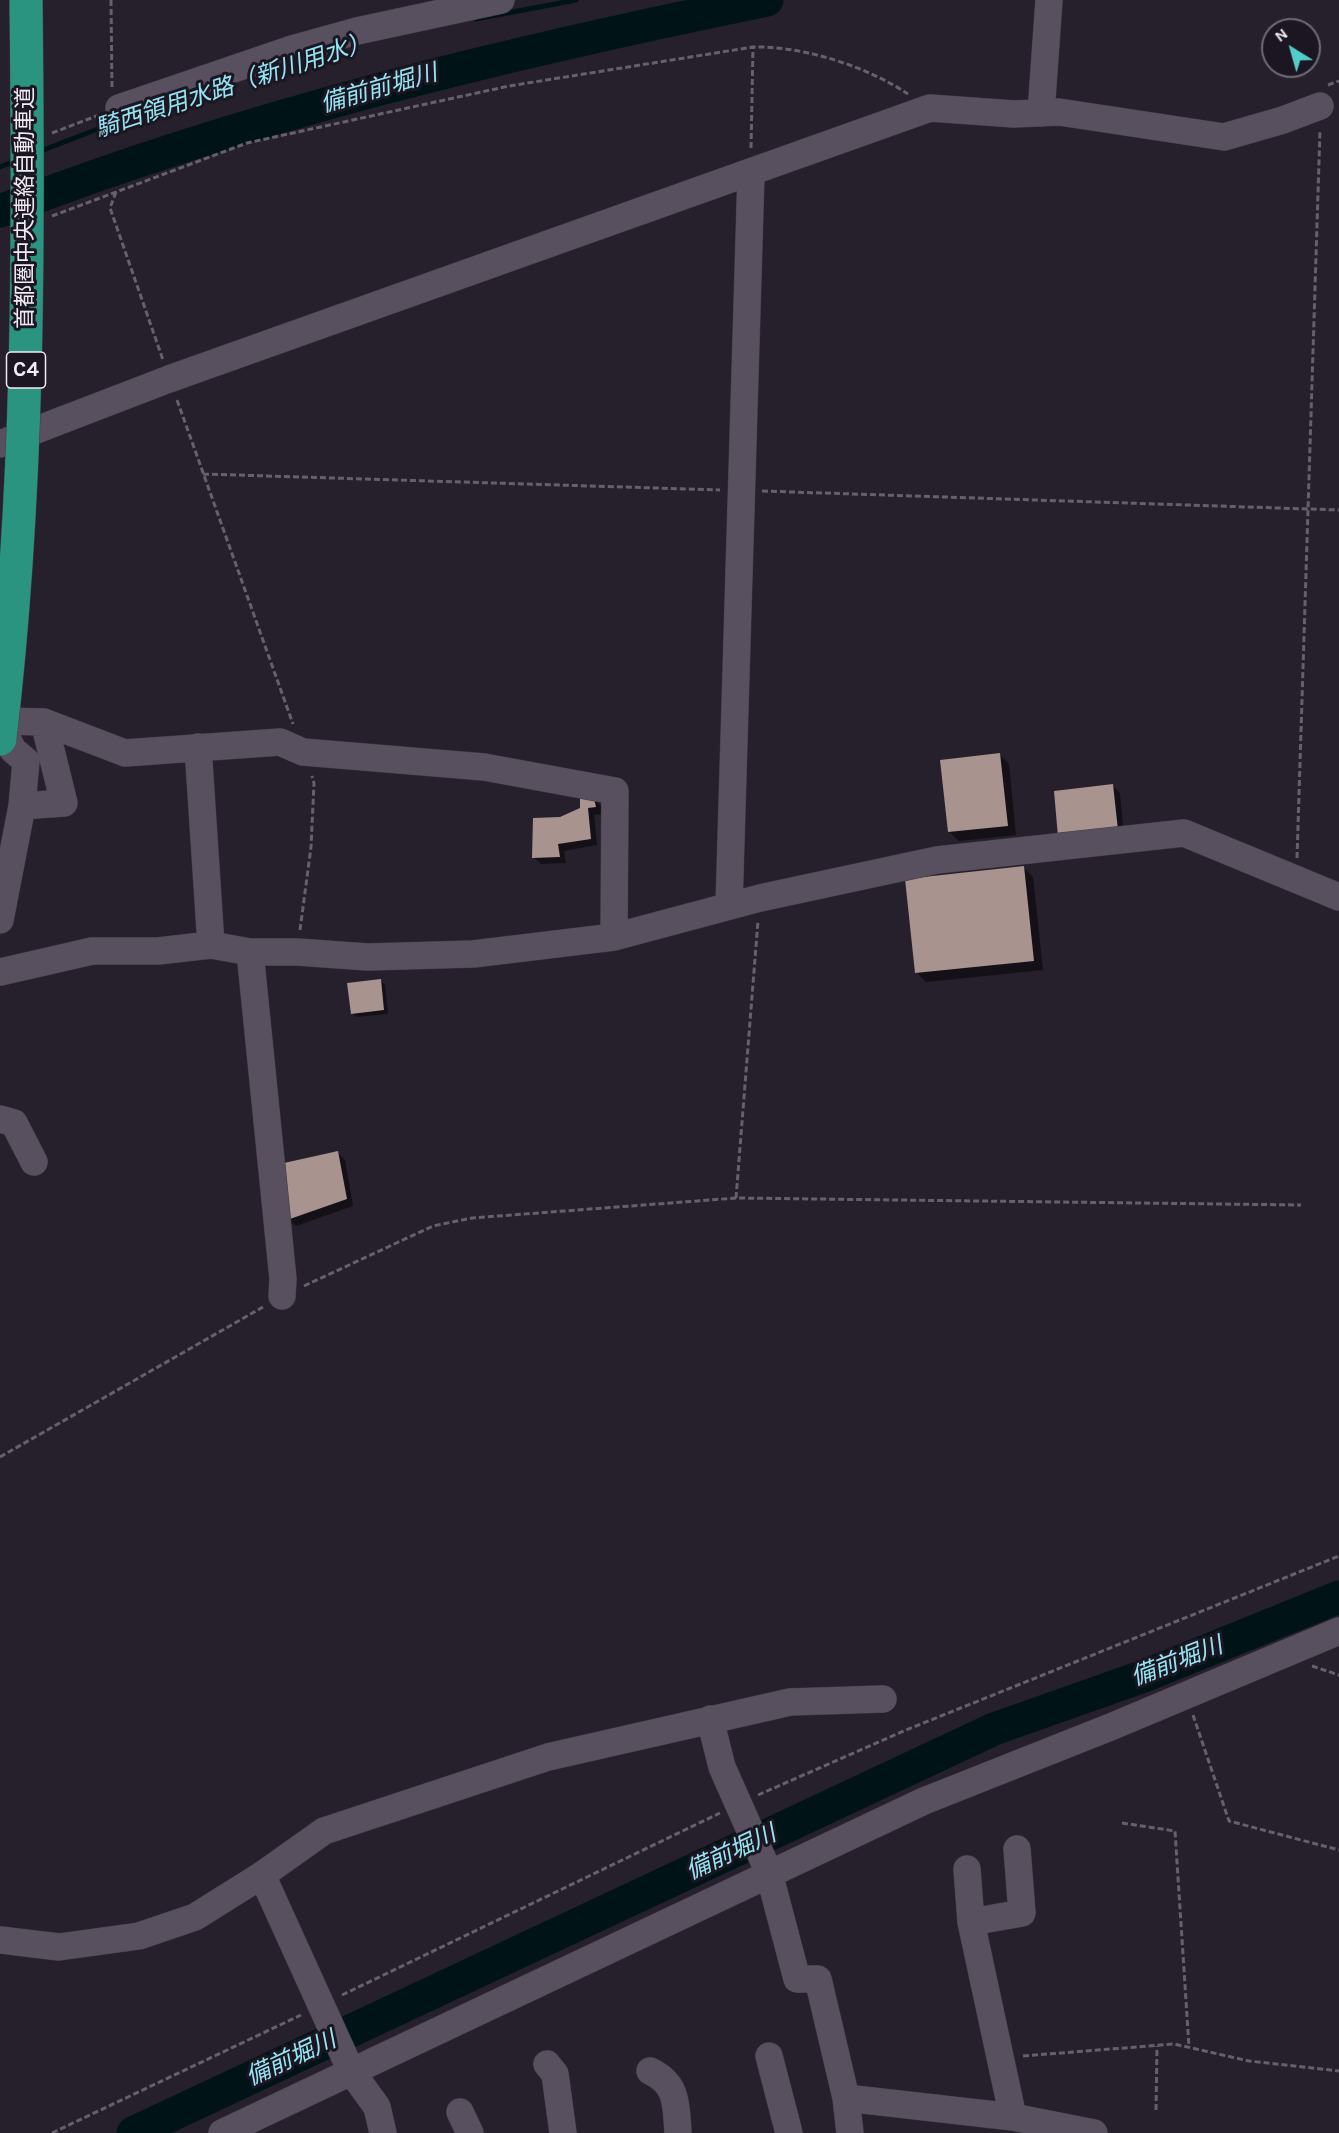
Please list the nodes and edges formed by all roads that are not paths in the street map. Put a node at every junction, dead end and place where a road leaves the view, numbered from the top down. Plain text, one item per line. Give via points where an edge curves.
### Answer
1 (26, 0) edge
2 (501, 0) edge
3 (1049, 0) edge
4 (1320, 106) road end
5 (119, 108) road end
6 (1041, 113) junction
7 (751, 174) junction
8 (0, 444) edge
9 (44, 722) junction
10 (0, 723) edge
11 (0, 739) edge
12 (198, 747) junction
13 (22, 806) junction
14 (1339, 897) edge
15 (729, 906) junction
16 (0, 920) edge
17 (614, 937) junction
18 (211, 945) junction
19 (250, 952) junction
20 (0, 972) edge
21 (0, 1119) edge
22 (34, 1162) dead end
23 (282, 1296) road end
24 (1339, 1631) edge
25 (883, 1699) dead end
26 (710, 1719) junction
27 (1017, 1849) dead end
28 (967, 1869) dead end
29 (769, 1872) junction
30 (262, 1875) junction
31 (971, 1922) junction
32 (0, 1940) edge
33 (769, 2056) dead end
34 (547, 2064) dead end
35 (351, 2071) junction
36 (650, 2071) dead end
37 (846, 2098) junction
38 (1013, 2117) junction
39 (979, 2123) edge
40 (222, 2133) edge
41 (383, 2133) edge
42 (563, 2133) edge
43 (678, 2133) edge
44 (789, 2133) edge
45 (850, 2133) edge
46 (1094, 2133) edge

1 - 11 highway, 首都圏中央連絡自動車道 / C4, bridge via 26,397 10,651
2 - 5 street via 292,49
3 - 6 street
4 - 6 street via 1224,137 1059,112
6 - 7 street via 930,108
7 - 8 street via 169,379
7 - 15 street
9 - 10 street
9 - 12 street via 125,753
9 - 13 street via 64,803
10 - 13 street via 13,750 26,761
12 - 17 street via 280,742 303,752 484,767 615,791
12 - 18 street
13 - 16 street
14 - 15 street via 1184,833 937,860
15 - 17 street
17 - 19 street via 473,954 368,957
18 - 19 street
18 - 20 street via 158,951 92,951
19 - 23 street via 284,1279
21 - 22 street via 14,1123
24 - 29 street via 924,1800
25 - 26 street via 790,1702
26 - 29 street via 722,1767
26 - 30 street via 548,1757 324,1831
27 - 31 street via 1022,1912
28 - 31 street
29 - 35 street
29 - 37 street via 797,1979 818,1979
30 - 32 street via 195,1917 139,1936 59,1947
30 - 35 street
31 - 38 street
33 - 44 street
34 - 42 street via 555,2074
35 - 40 street
35 - 41 street via 378,2107
36 - 43 street via 670,2085
37 - 39 street
37 - 45 street
38 - 39 street
38 - 46 street

